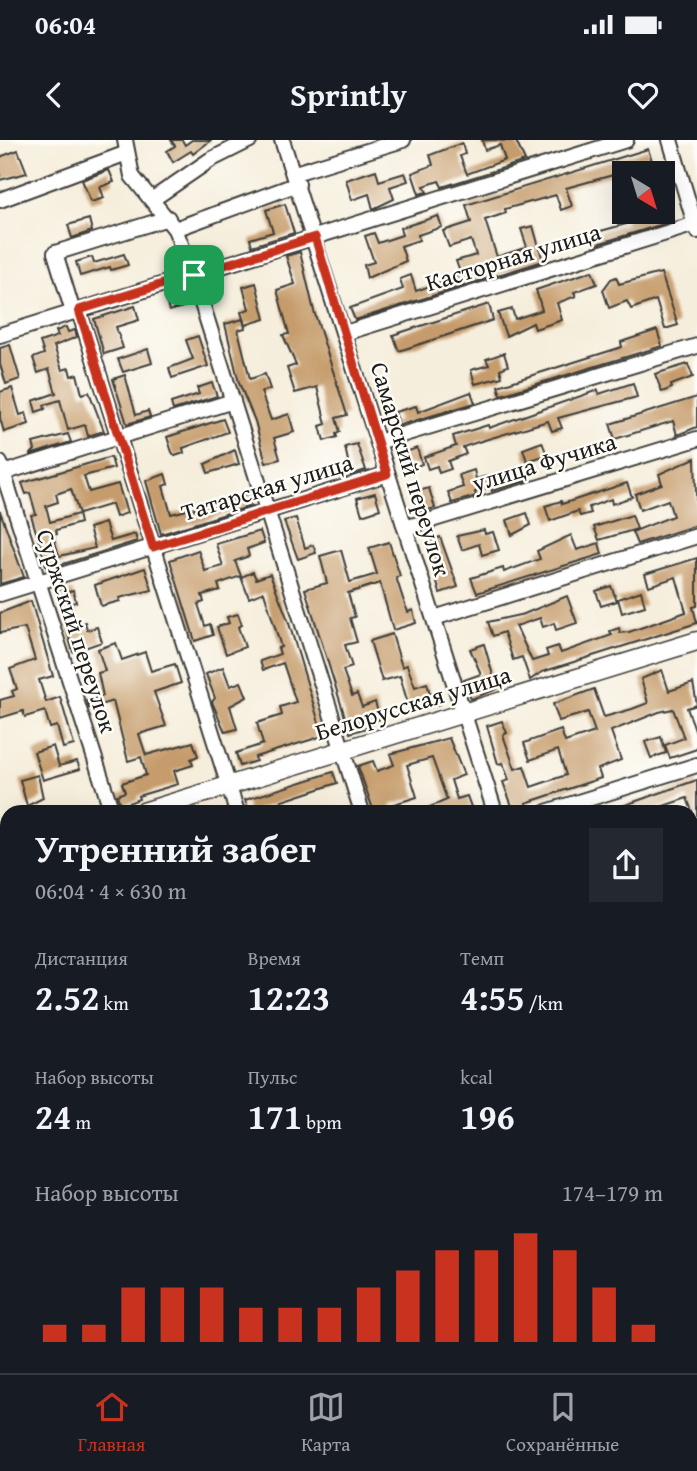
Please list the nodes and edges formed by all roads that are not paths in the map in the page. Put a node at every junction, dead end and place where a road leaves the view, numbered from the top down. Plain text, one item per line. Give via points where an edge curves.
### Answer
1 (250, 140) edge
2 (282, 140) edge
3 (403, 140) edge
4 (626, 140) edge
5 (670, 140) edge
6 (126, 147) edge
7 (297, 179) junction
8 (153, 199) junction
9 (0, 200) edge
10 (172, 223) junction
11 (696, 228) edge
12 (315, 237) junction
13 (194, 275) junction
14 (76, 311) junction
15 (345, 333) junction
16 (0, 335) edge
17 (697, 346) edge
18 (233, 401) junction
19 (119, 437) junction
20 (697, 439) edge
21 (378, 442) junction
22 (1, 470) edge
23 (387, 474) junction
24 (269, 511) junction
25 (405, 528) junction
26 (697, 536) edge
27 (153, 547) junction
28 (36, 582) junction
29 (0, 594) edge
30 (434, 618) junction
31 (697, 641) edge
32 (464, 713) junction
33 (343, 751) junction
34 (697, 765) edge
35 (228, 786) junction
36 (110, 805) edge
37 (166, 805) edge
38 (235, 805) edge
39 (360, 805) edge
40 (493, 805) edge
41 (568, 805) edge

1 - 8 street via 210,160
2 - 7 street, Самарский переулок
3 - 7 street
4 - 12 street
5 - 11 street
6 - 8 street via 132,176
6 - 9 street
7 - 10 street
7 - 12 street, Самарский переулок
8 - 10 street
10 - 13 street
10 - 14 street via 55,253
11 - 15 street, Касторная улица
12 - 13 street
12 - 15 street, Самарский переулок
13 - 14 street
13 - 18 street
14 - 16 street
14 - 19 street
15 - 21 street, Самарский переулок
17 - 21 street, Татарская улица
18 - 19 street
18 - 24 street
19 - 22 street
19 - 27 street
20 - 25 street, улица Фучика
21 - 23 street, Самарский переулок
22 - 28 street, Суржский переулок
23 - 24 street, Татарская улица
23 - 25 street, Самарский переулок
24 - 27 street, Татарская улица
24 - 33 street
25 - 30 street, Самарский переулок
26 - 30 street
27 - 28 street, Татарская улица
27 - 35 street
28 - 29 street, Татарская улица
28 - 36 street, Суржский переулок
30 - 32 street, Самарский переулок
31 - 32 main road, Белорусская улица
32 - 33 main road, Белорусская улица
32 - 40 street, Самарский переулок
33 - 35 main road, Белорусская улица
33 - 39 street
34 - 41 street
35 - 37 main road, Белорусская улица
35 - 38 street

